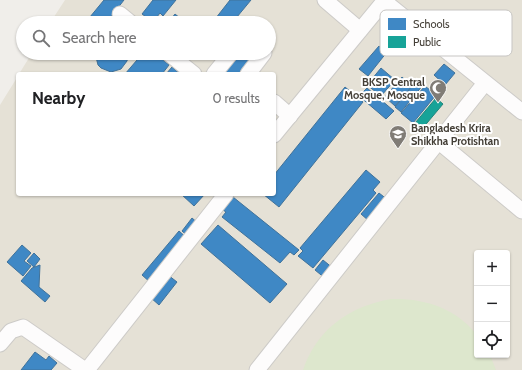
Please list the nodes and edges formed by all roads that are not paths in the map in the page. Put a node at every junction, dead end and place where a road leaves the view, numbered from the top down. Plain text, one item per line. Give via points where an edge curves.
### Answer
1 (325, 0) edge
2 (384, 1) edge
3 (395, 10) edge
4 (360, 30) junction
5 (452, 56) edge
6 (177, 60) edge
7 (225, 60) edge
8 (259, 60) edge
9 (192, 72) edge
10 (216, 72) edge
11 (250, 72) edge
12 (485, 83) junction
13 (276, 104) edge
14 (522, 112) edge
15 (290, 116) junction
16 (276, 133) edge
17 (438, 142) junction
18 (224, 196) edge
19 (522, 211) edge
20 (0, 344) edge
21 (86, 370) edge
22 (257, 370) edge

1 - 4 lane
2 - 3 lane
2 - 4 lane
4 - 15 lane
5 - 12 lane
6 - 9 lane
7 - 10 lane
8 - 11 lane
12 - 14 lane
12 - 17 lane
13 - 15 lane
15 - 16 lane
17 - 19 lane
17 - 22 lane
18 - 21 lane
20 - 21 lane via 11,331 23,327

